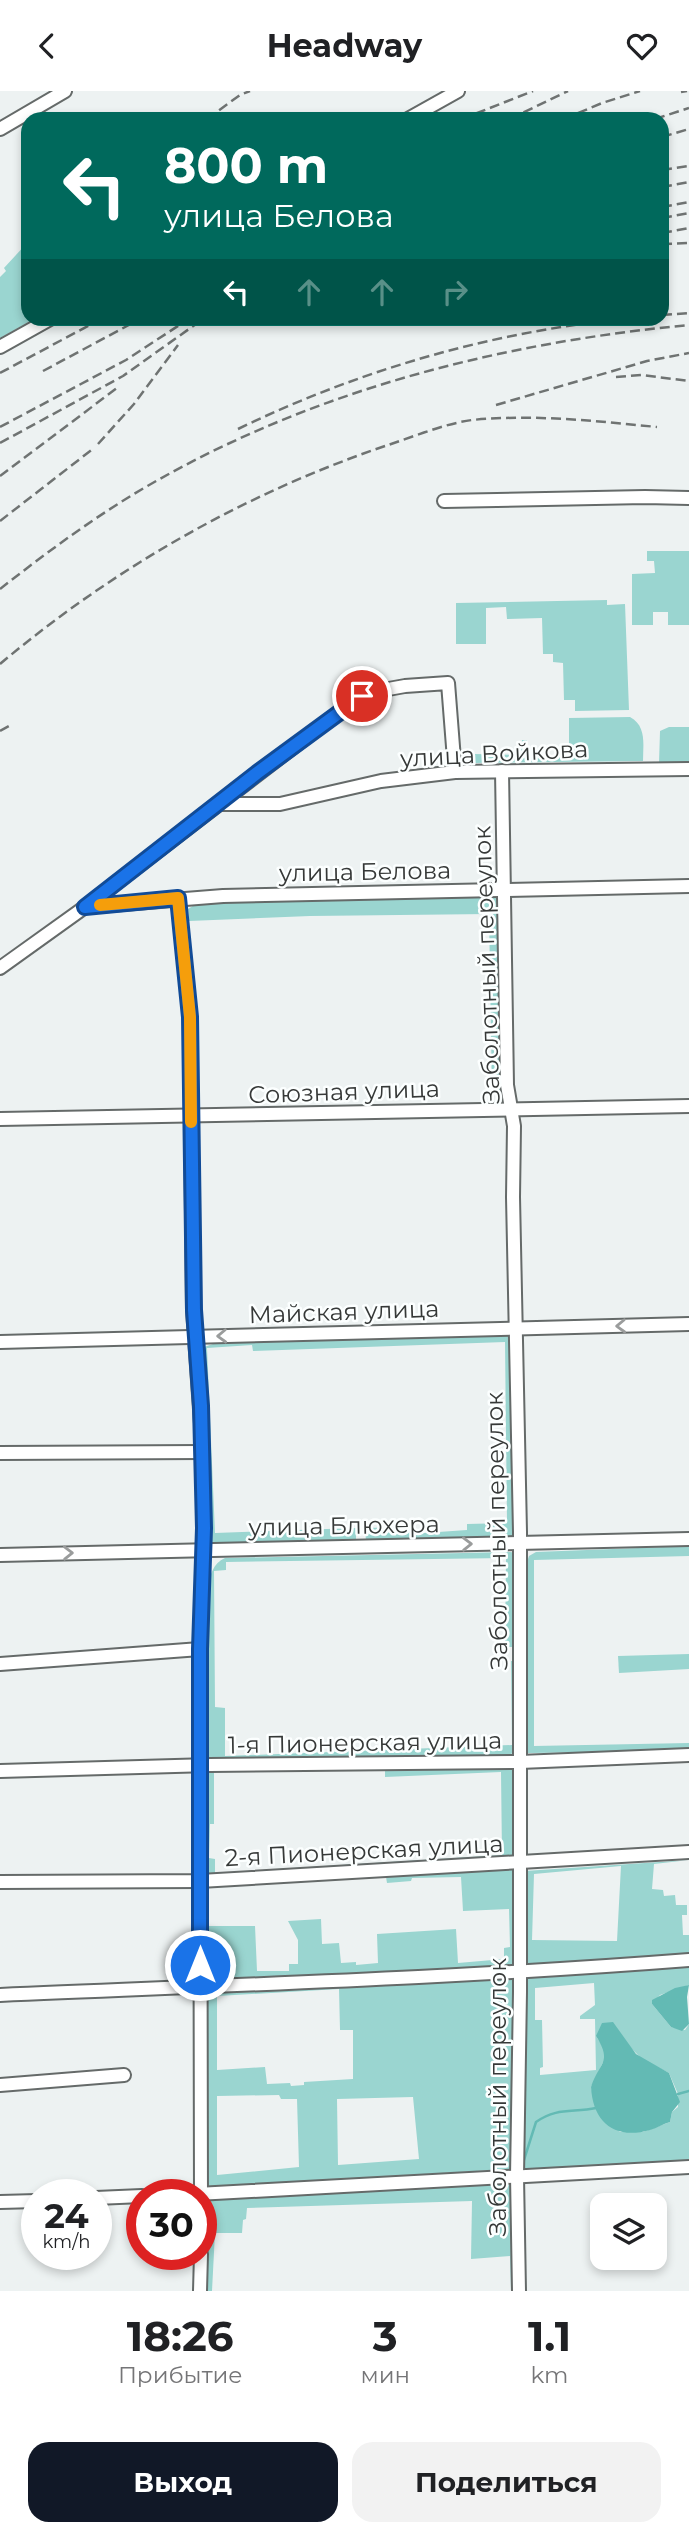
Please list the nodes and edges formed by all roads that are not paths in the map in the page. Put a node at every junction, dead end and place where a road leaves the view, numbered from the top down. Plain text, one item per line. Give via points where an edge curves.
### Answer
1 (65, 91) edge
2 (458, 91) edge
3 (29, 112) edge
4 (420, 112) edge
5 (21, 117) edge
6 (0, 129) edge
7 (38, 326) edge
8 (0, 347) edge
9 (689, 498) edge
10 (444, 502) dead end
11 (689, 769) edge
12 (502, 771) junction
13 (455, 772) junction
14 (219, 804) junction
15 (689, 886) edge
16 (505, 890) junction
17 (178, 898) junction
18 (85, 907) junction
19 (0, 968) edge
20 (689, 1105) edge
21 (511, 1108) junction
22 (191, 1116) junction
23 (0, 1119) edge
24 (689, 1324) edge
25 (515, 1329) junction
26 (196, 1337) junction
27 (0, 1342) edge
28 (0, 1453) edge
29 (202, 1453) junction
30 (689, 1539) edge
31 (520, 1543) junction
32 (203, 1550) junction
33 (0, 1555) edge
34 (200, 1649) junction
35 (0, 1664) edge
36 (689, 1755) edge
37 (520, 1762) junction
38 (201, 1766) junction
39 (0, 1771) edge
40 (689, 1852) edge
41 (521, 1863) junction
42 (200, 1881) junction
43 (0, 1882) edge
44 (689, 1960) edge
45 (520, 1971) junction
46 (200, 1986) junction
47 (0, 1995) edge
48 (124, 2075) dead end
49 (0, 2085) edge
50 (689, 2167) edge
51 (517, 2176) junction
52 (201, 2179) edge
53 (217, 2197) edge
54 (21, 2201) edge
55 (0, 2202) edge
56 (201, 2270) edge
57 (200, 2291) edge
58 (519, 2291) edge

1 - 3 street
2 - 4 street
5 - 6 street
7 - 8 street
9 - 10 street
11 - 12 street, улица Войкова
12 - 13 street, улица Войкова
12 - 16 street, Заболотный переулок
13 - 14 street, улица Войкова via 382,781 280,804
13 - 14 street via 448,683 405,686 366,693
14 - 18 street
15 - 16 street, улица Белова
16 - 17 street, улица Белова
16 - 21 street, Заболотный переулок
17 - 18 street, улица Белова
17 - 22 street via 190,1017
18 - 19 street
20 - 21 street, Союзная улица
21 - 22 street, Союзная улица
21 - 25 street, Заболотный переулок
22 - 23 street, Союзная улица
22 - 26 street
24 -> 25 street, Майская улица
25 -> 26 street, Майская улица
25 - 31 street, Заболотный переулок
26 - 27 street, Майская улица
26 - 29 street
28 - 29 street
29 - 32 street
30 - 31 street, улица Блюхера
32 -> 31 street, улица Блюхера
31 - 37 street, Заболотный переулок
33 -> 32 street, улица Блюхера
32 - 34 street
34 - 35 street
34 - 38 street
36 - 37 street, 1-я Пионерская улица
37 - 38 street, 1-я Пионерская улица
37 - 41 street, Заболотный переулок
38 - 39 street, 1-я Пионерская улица
38 - 42 street
40 - 41 street, 2-я Пионерская улица
41 - 42 street, 2-я Пионерская улица
41 - 45 street, Заболотный переулок
42 - 43 street, 2-я Пионерская улица
42 - 46 street
44 - 45 street
45 - 46 street
45 - 51 street, Заболотный переулок
46 - 47 street
46 - 52 street
48 - 49 street
50 - 51 street
51 - 53 street
51 - 58 street, Заболотный переулок
54 - 55 street
56 - 57 street

